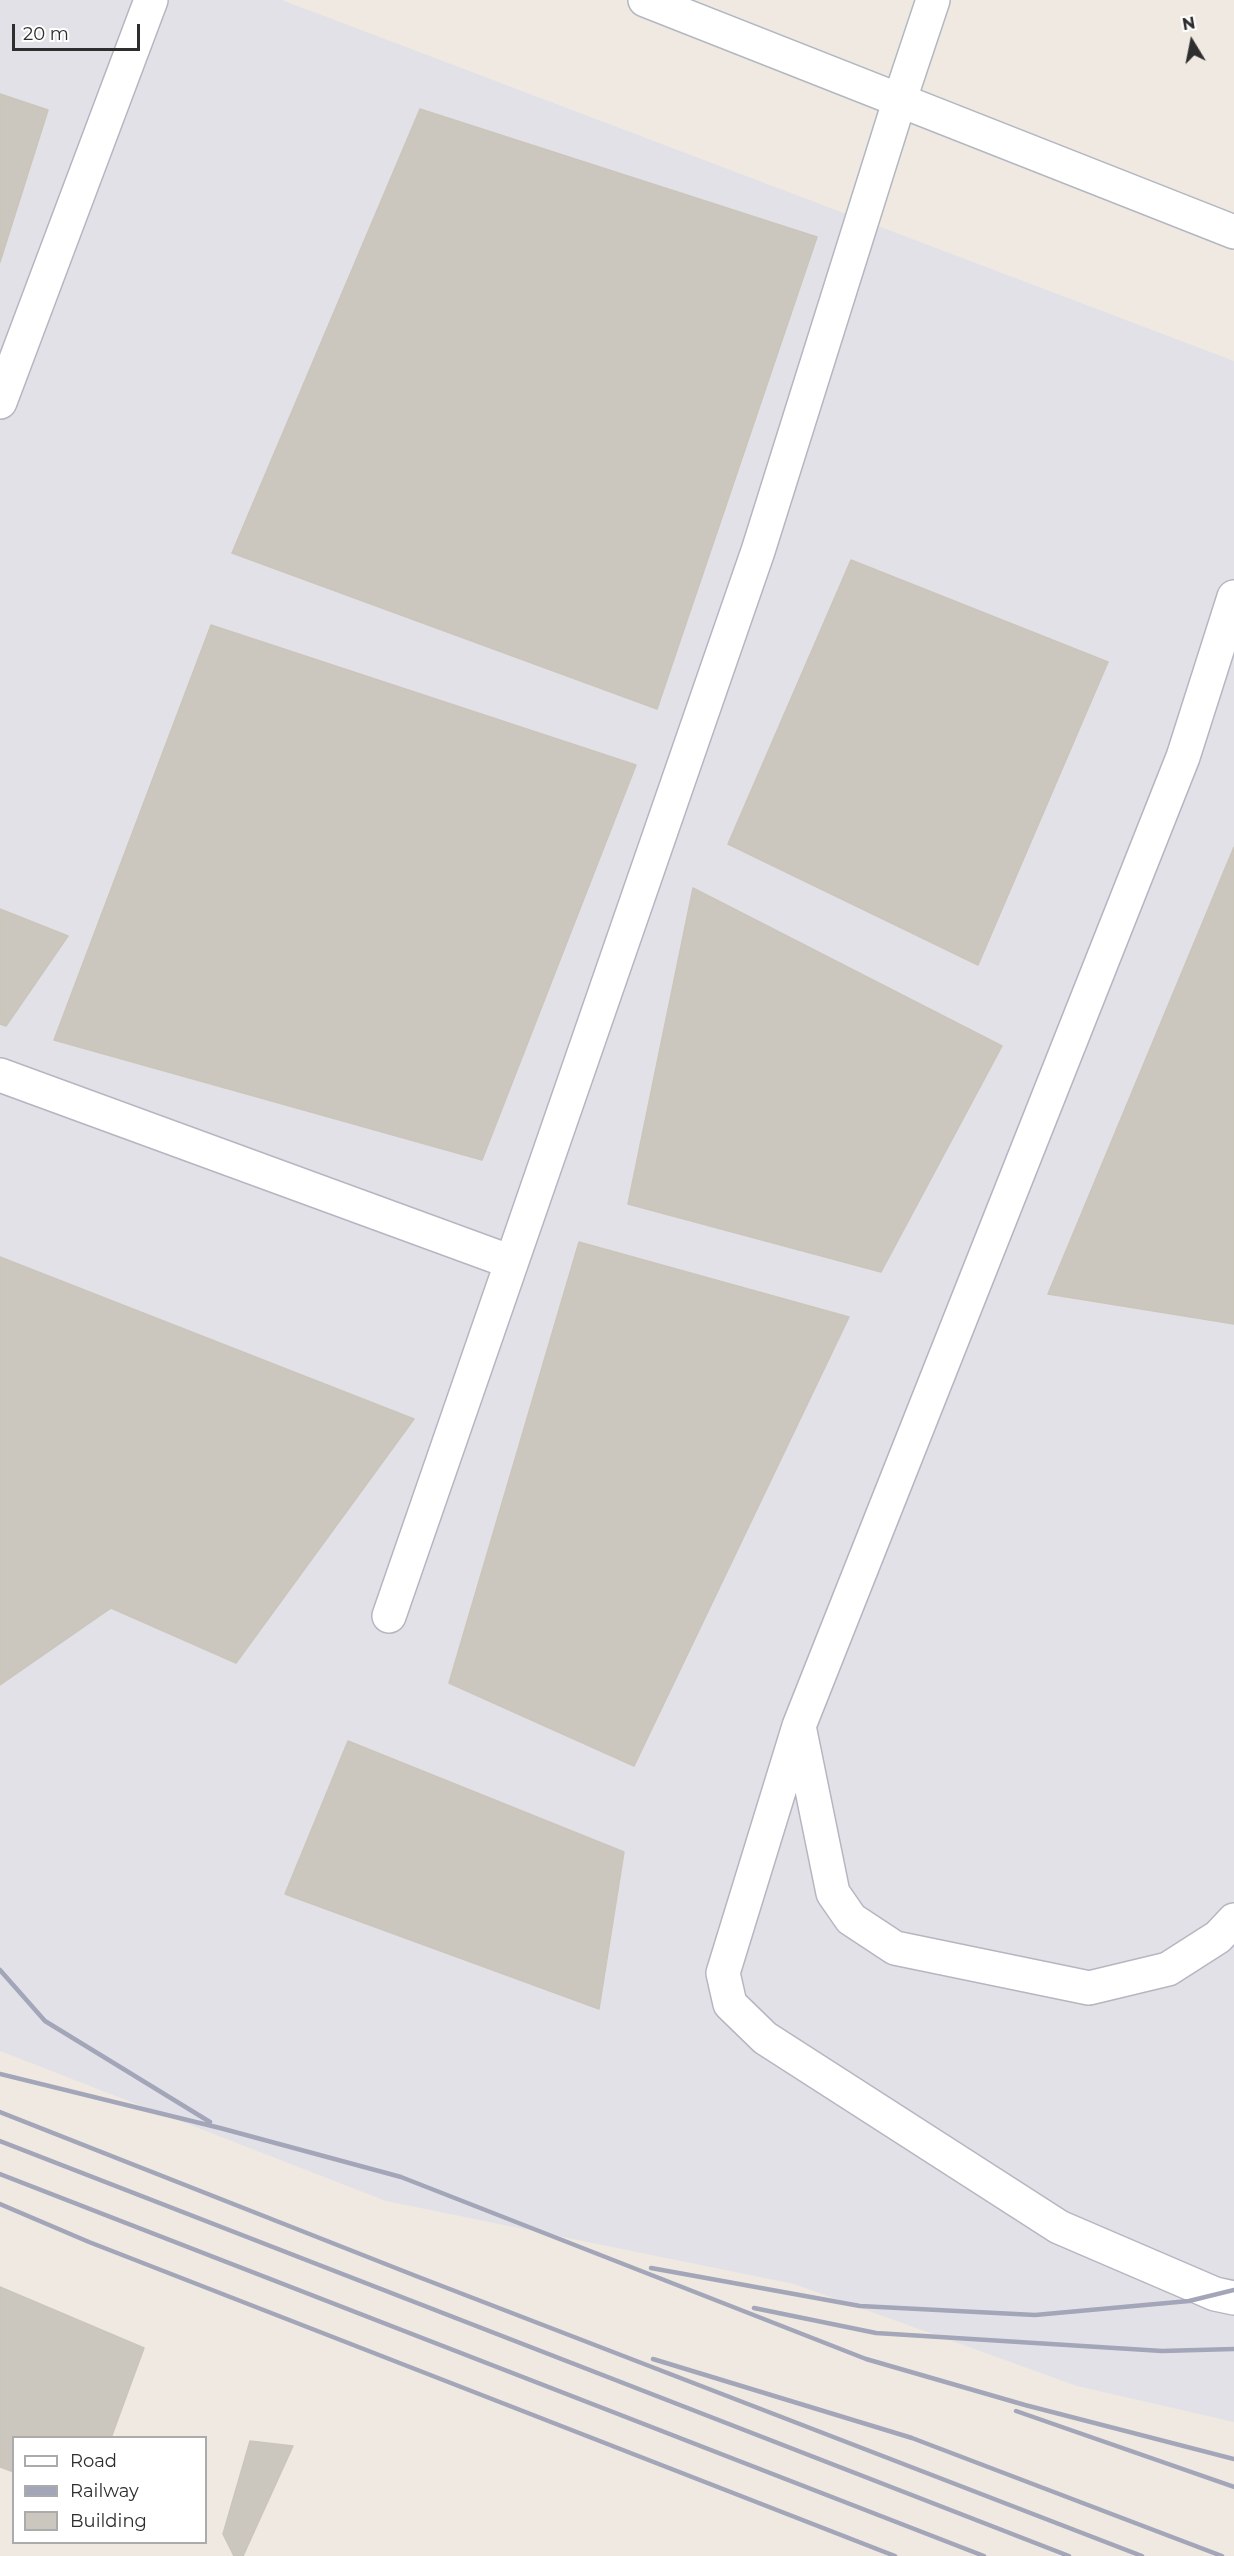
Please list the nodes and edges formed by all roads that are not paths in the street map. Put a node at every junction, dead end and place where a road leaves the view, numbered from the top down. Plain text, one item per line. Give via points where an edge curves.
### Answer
1 (151, 0) edge
2 (645, 0) edge
3 (933, 0) edge
4 (900, 99) junction
5 (1234, 232) edge
6 (0, 402) edge
7 (1234, 597) edge
8 (0, 1075) edge
9 (511, 1262) junction
10 (389, 1616) dead end
11 (799, 1726) junction
12 (1234, 1920) edge
13 (1234, 2298) edge

1 - 6 street
2 - 4 street
3 - 4 street
4 - 5 street
4 - 9 street via 758,551
7 - 11 street via 1183,757
8 - 9 street
9 - 10 street
11 - 12 street via 833,1893 851,1919 895,1948 1089,1988 1168,1969 1218,1937
11 - 13 street via 723,1973 730,2004 765,2038 1059,2227 1215,2294

